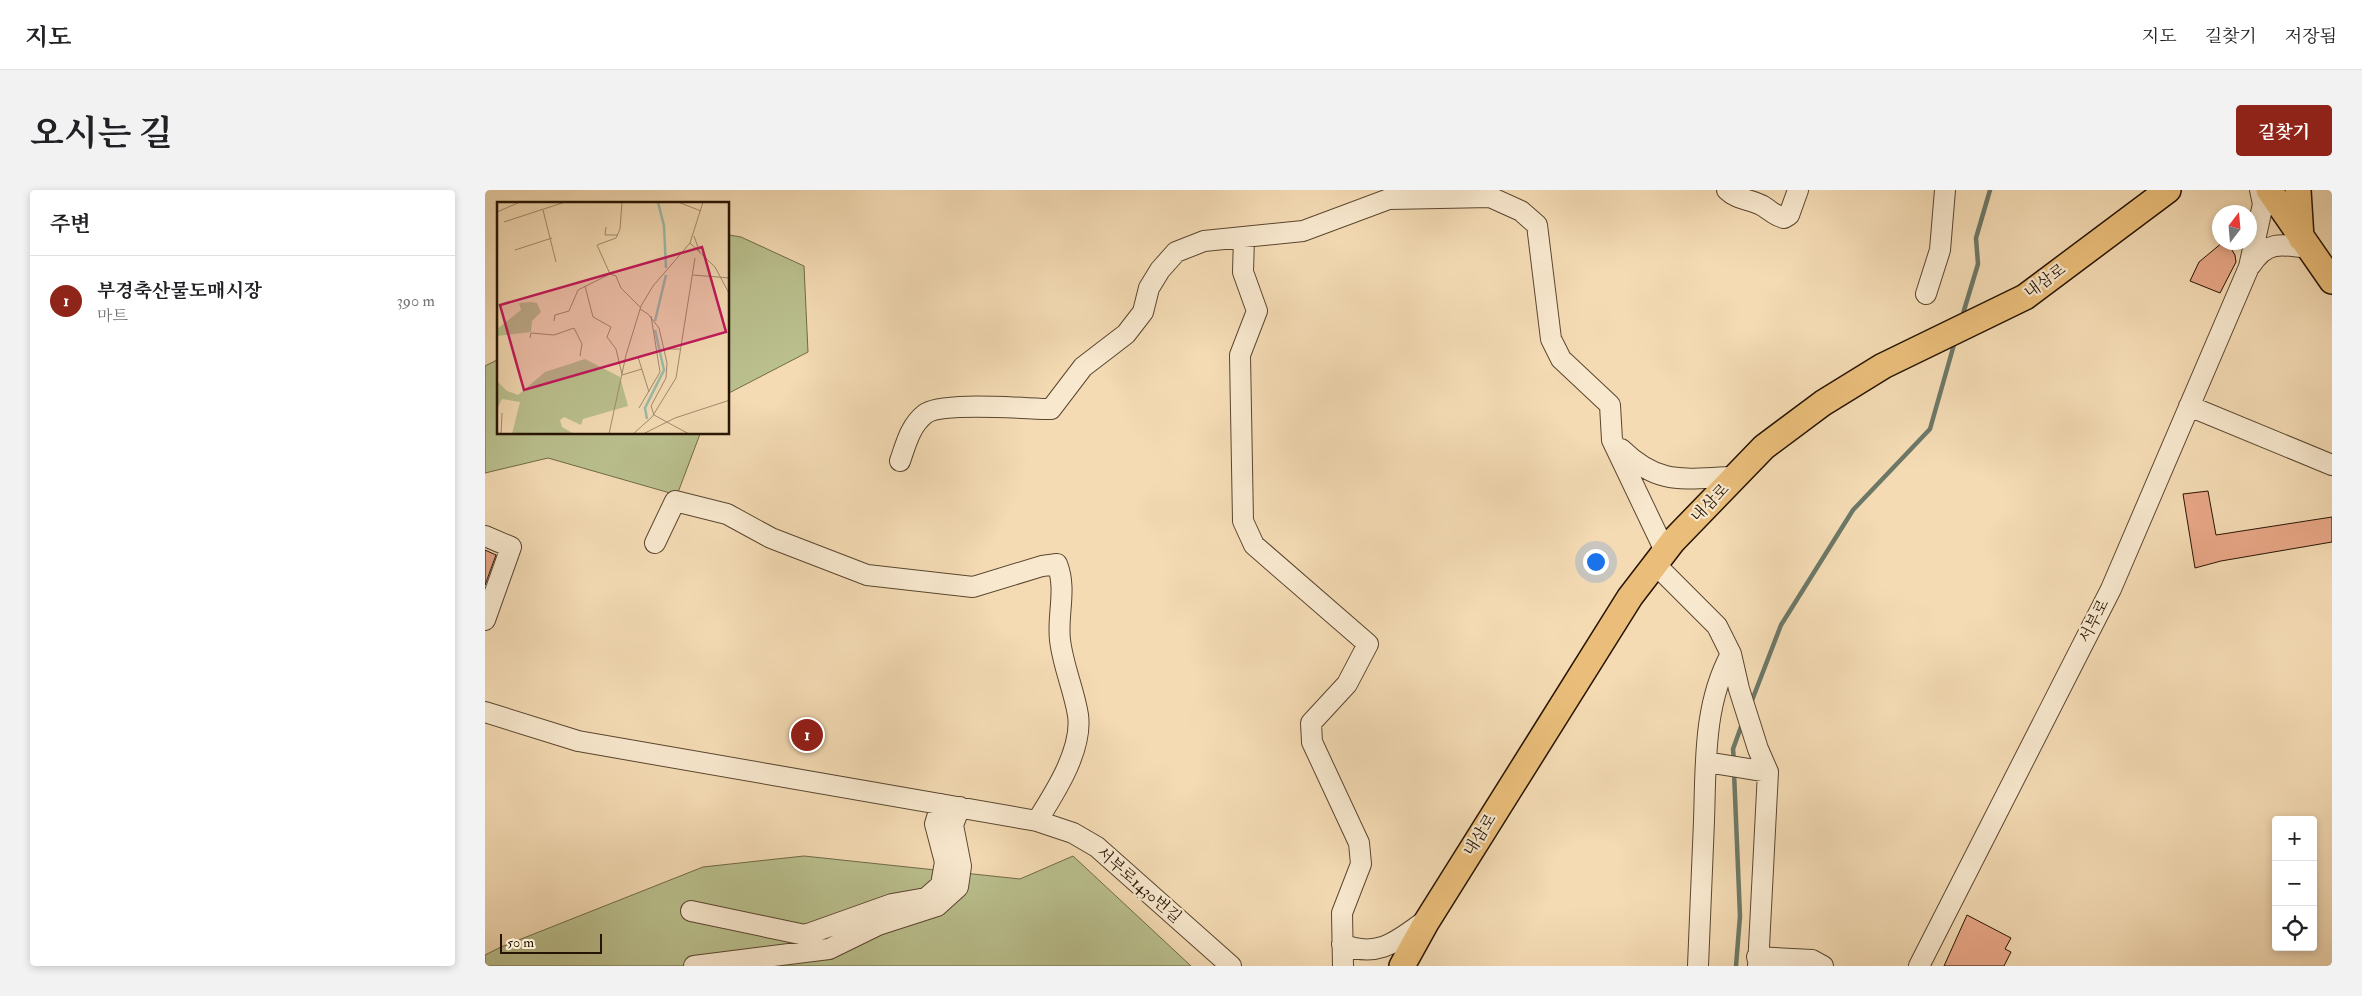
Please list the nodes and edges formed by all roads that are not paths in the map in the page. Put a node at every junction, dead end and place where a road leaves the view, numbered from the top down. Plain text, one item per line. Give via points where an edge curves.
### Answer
1 (1727, 190) edge
2 (1798, 190) edge
3 (1945, 190) edge
4 (2167, 190) edge
5 (2260, 190) edge
6 (2269, 190) edge
7 (2298, 190) edge
8 (1490, 193) edge
9 (1244, 237) junction
10 (2304, 243) junction
11 (2249, 267) junction
12 (2332, 281) edge
13 (1926, 294) dead end
14 (2189, 406) junction
15 (1612, 440) junction
16 (900, 461) dead end
17 (2332, 465) edge
18 (1735, 477) junction
19 (485, 536) edge
20 (655, 543) dead end
21 (1660, 558) junction
22 (485, 620) edge
23 (1731, 654) junction
24 (485, 712) edge
25 (1706, 762) junction
26 (1764, 771) junction
27 (951, 806) junction
28 (1037, 821) junction
29 (691, 911) dead end
30 (1429, 918) junction
31 (1342, 944) junction
32 (1757, 961) edge
33 (694, 966) edge
34 (1231, 966) edge
35 (1343, 966) edge
36 (1401, 966) edge
37 (1698, 966) edge
38 (1823, 966) edge
39 (1919, 966) edge

1 - 2 street via 1733,196 1752,201 1784,218 1789,215
3 - 13 street via 1940,250
4 - 18 main road, 내삼로 via 2025,297 1883,366 1823,403 1764,447
5 - 11 street via 2263,204 2261,220
6 - 10 main road
7 - 10 main road
8 - 9 street via 1389,199 1303,230
8 - 15 street via 1521,211 1537,225 1551,339 1561,359 1610,405
9 - 16 street via 1204,241 1176,252 1149,288 1143,312 1127,334 1083,367 1051,410 946,407 926,412 913,426
9 - 31 street via 1243,272 1257,311 1240,355 1243,521 1254,544 1368,644 1347,684 1311,722 1313,742 1359,843 1361,864 1342,912
10 - 11 street via 2272,245
10 - 12 main road
11 - 14 street, 서부로
14 - 17 street
14 - 39 street, 서부로 via 2111,589
15 - 18 street via 1637,465 1668,479
15 - 21 street
18 - 21 main road, 내삼로
19 - 22 street via 511,547
20 - 28 street via 675,501 727,514 771,538 867,575 973,587 1057,564 1062,577 1060,640 1079,717 1075,744 1059,787
21 - 23 street via 1717,626
21 - 30 main road, 내삼로 via 1587,663
23 - 25 street via 1719,675 1711,708
23 - 26 street
24 - 27 street, 서부로1430번길 via 578,741
25 - 26 street
25 - 37 street
26 - 32 street
27 - 28 street, 서부로1430번길
27 - 29 street via 935,824 945,862 941,885 926,898 892,904 805,935
27 - 33 street via 961,866 958,887 937,906 877,925 829,949
28 - 34 street, 서부로1430번길 via 1073,833 1097,847
30 - 31 street via 1398,940 1371,950 1359,951
30 - 36 main road, 내삼로
31 - 35 street
32 - 38 street via 1812,960

